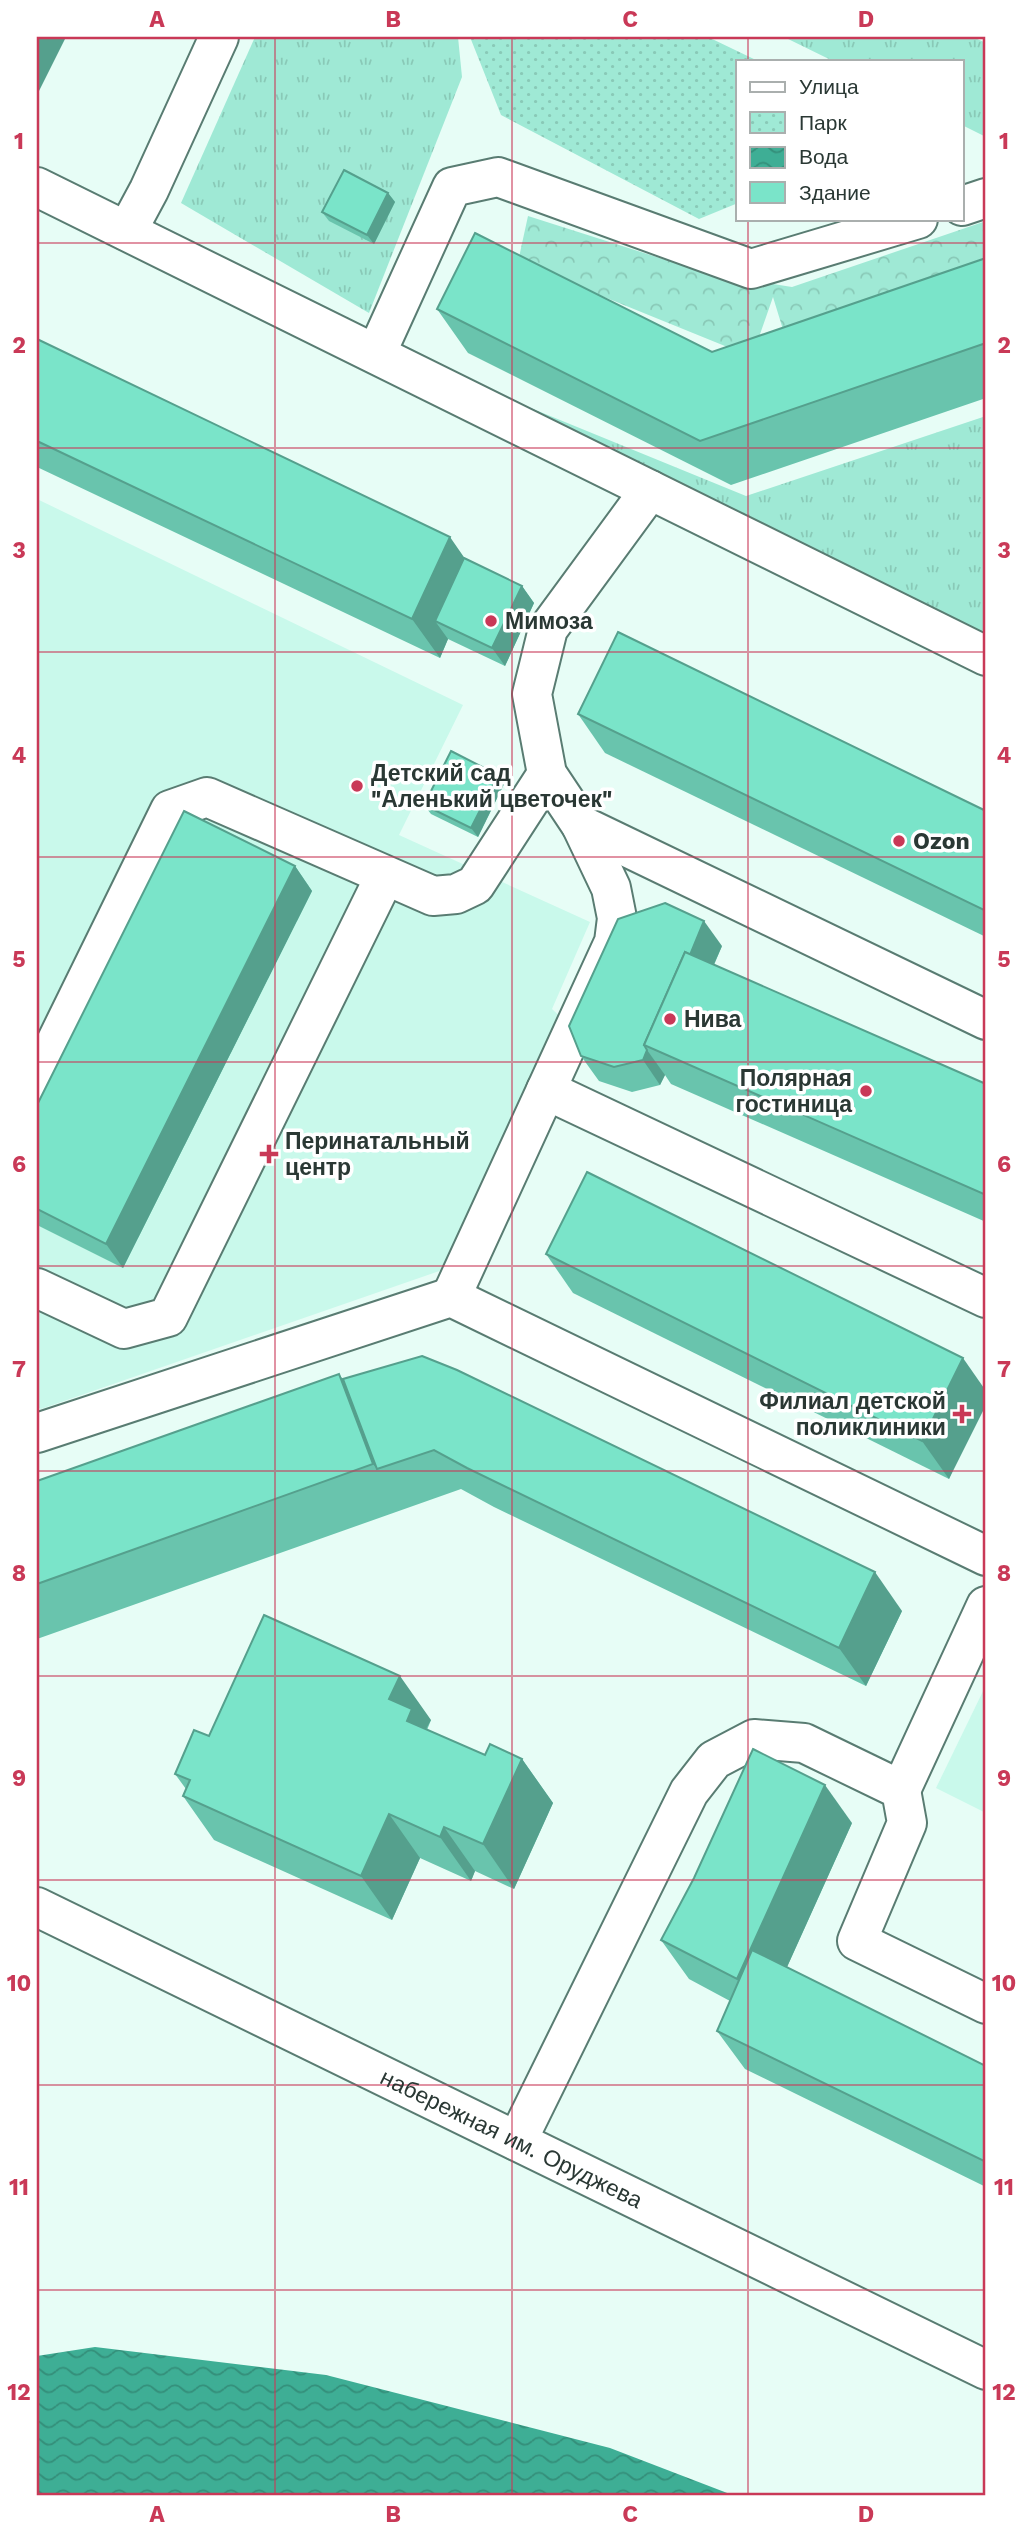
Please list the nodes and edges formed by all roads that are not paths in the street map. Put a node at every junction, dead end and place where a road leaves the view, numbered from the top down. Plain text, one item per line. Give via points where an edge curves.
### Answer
1 (219, 37) edge
2 (37, 187) edge
3 (986, 198) edge
4 (964, 204) edge
5 (915, 220) edge
6 (127, 232) junction
7 (376, 354) junction
8 (650, 489) junction
9 (986, 656) edge
10 (547, 774) junction
11 (581, 825) junction
12 (385, 876) junction
13 (986, 1020) edge
14 (37, 1081) edge
15 (546, 1090) junction
16 (37, 1288) edge
17 (451, 1297) junction
18 (986, 1298) edge
19 (37, 1433) edge
20 (986, 1556) edge
21 (986, 1606) edge
22 (901, 1790) junction
23 (37, 1907) edge
24 (986, 2004) edge
25 (517, 2141) junction
26 (986, 2370) edge

1 - 6 street
2 - 6 street
3 - 4 street
5 - 7 street via 751,269 498,177 452,187
6 - 7 street
7 - 8 street
8 - 9 street
8 - 10 street via 548,629 532,694
10 - 11 street
10 - 12 street via 475,886 433,896
11 - 13 street
11 - 15 street via 611,888 617,918 614,942
12 - 14 street via 207,797 170,810
12 - 16 street via 168,1317 124,1329
15 - 17 street
15 - 18 street
17 - 19 street
17 - 20 street
21 - 22 street
22 - 24 street via 908,1823 857,1941
22 - 25 street via 804,1743 754,1739 714,1760 690,1792
23 - 25 street, набережная им. Оруджева
25 - 26 street, набережная им. Оруджева

